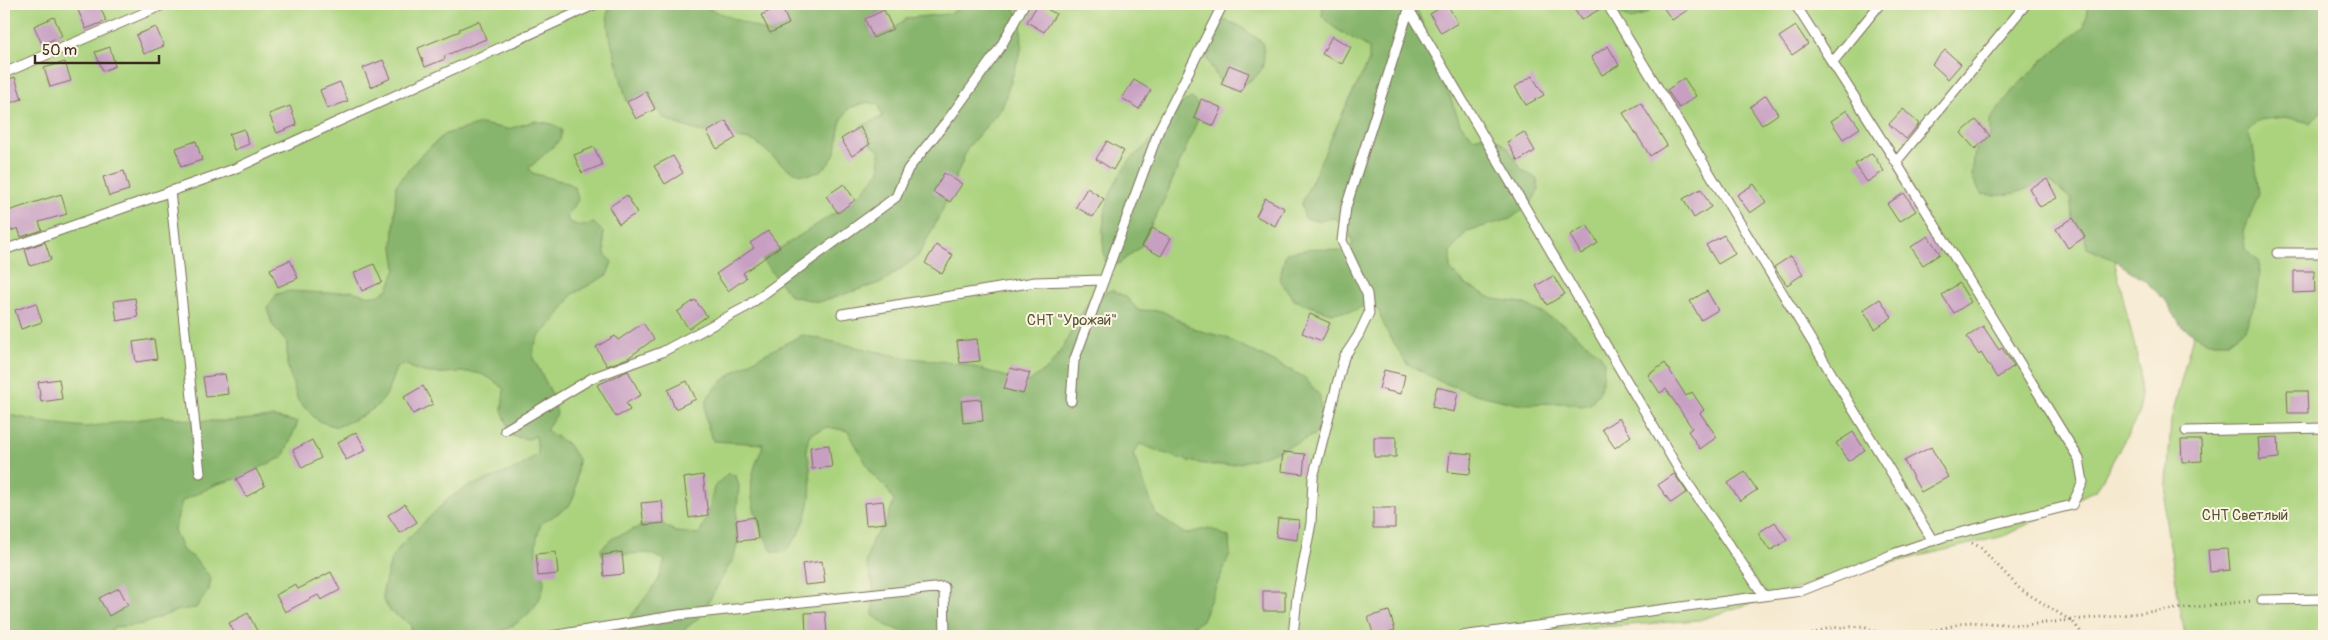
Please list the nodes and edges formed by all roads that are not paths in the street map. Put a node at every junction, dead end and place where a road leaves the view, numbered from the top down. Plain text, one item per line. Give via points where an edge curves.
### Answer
1 (165, 4) edge
2 (596, 4) edge
3 (1024, 4) edge
4 (1223, 4) edge
5 (1607, 4) edge
6 (1795, 4) edge
7 (1880, 4) edge
8 (2026, 4) edge
9 (1407, 6) edge
10 (1832, 63) junction
11 (4, 73) edge
12 (1896, 162) junction
13 (170, 191) junction
14 (4, 250) edge
15 (2277, 252) dead end
16 (2324, 253) edge
17 (1104, 280) junction
18 (842, 314) dead end
19 (1071, 401) dead end
20 (2324, 428) edge
21 (505, 430) dead end
22 (2186, 431) dead end
23 (200, 473) dead end
24 (1933, 540) junction
25 (1764, 596) junction
26 (2324, 599) edge
27 (2262, 600) road end
28 (551, 636) edge
29 (945, 636) edge
30 (1293, 636) edge
31 (1461, 636) edge

1 - 11 lane
2 - 13 lane via 234,169
3 - 21 lane via 1000,48 908,169 896,197 746,307 662,352 592,378
4 - 17 lane via 1159,130
5 - 24 lane
6 - 10 lane
7 - 10 lane
8 - 12 lane
9 - 25 lane via 1679,470
9 - 30 lane via 1346,207 1342,241 1367,294 1369,313 1344,357 1313,478 1312,523 1297,597
10 - 12 lane
12 - 24 lane via 2079,458 2083,482 2072,505
13 - 14 lane
13 - 23 lane
15 - 16 lane
17 - 18 lane via 1034,282
17 - 19 lane via 1074,361
20 - 22 lane
24 - 25 lane via 1801,591
25 - 31 lane
26 - 27 lane
28 - 29 lane via 679,615 944,587

